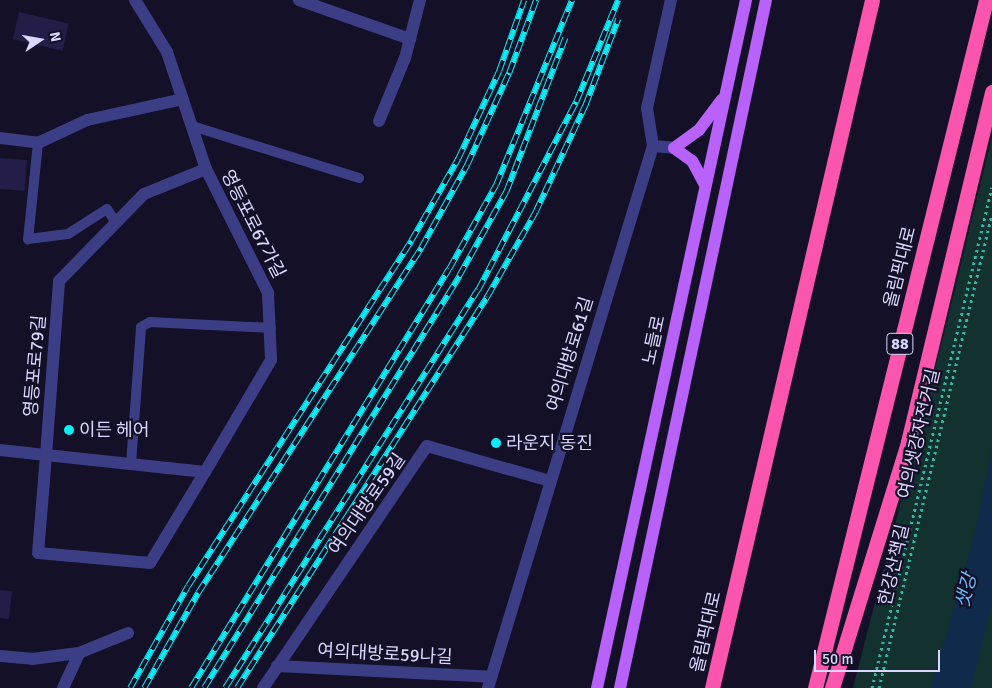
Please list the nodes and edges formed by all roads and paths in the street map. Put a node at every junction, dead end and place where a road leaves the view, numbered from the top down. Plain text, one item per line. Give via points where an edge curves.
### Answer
1 (135, 0) edge
2 (299, 0) edge
3 (420, 0) edge
4 (671, 0) edge
5 (738, 0) edge
6 (746, 0) edge
7 (766, 0) edge
8 (872, 0) edge
9 (986, 0) edge
10 (410, 39) junction
11 (736, 44) junction
12 (992, 92) edge
13 (724, 98) junction
14 (183, 99) junction
15 (379, 120) dead end
16 (192, 126) junction
17 (0, 138) edge
18 (38, 142) junction
19 (653, 146) junction
20 (674, 148) junction
21 (206, 169) junction
22 (359, 178) dead end
23 (705, 185) junction
24 (992, 186) edge
25 (992, 214) edge
26 (116, 223) junction
27 (271, 328) junction
28 (0, 450) edge
29 (46, 455) junction
30 (131, 464) junction
31 (205, 472) junction
32 (550, 481) junction
33 (128, 633) dead end
34 (79, 653) junction
35 (0, 656) edge
36 (277, 666) junction
37 (490, 682) edge
38 (63, 688) edge
39 (262, 688) edge
40 (597, 688) edge
41 (620, 688) edge
42 (712, 688) edge
43 (815, 688) edge
44 (832, 688) edge
45 (872, 688) edge
46 (879, 688) edge

1 - 14 street, 영등포로67가길 via 167,52
2 - 10 street
3 - 10 street
4 - 19 street via 647,108
5 - 11 main road
6 - 11 main road, 노들로
7 - 41 main road
8 - 42 highway, 올림픽대로
9 - 43 highway, 올림픽대로 / 88
10 - 15 street
11 - 13 main road, 노들로
12 - 44 highway via 908,442
13 - 20 main road via 699,130
13 - 23 main road, 노들로
14 - 16 street, 영등포로67가길
14 - 18 street via 87,120
16 - 21 street, 영등포로67가길
16 - 22 lane, 영등포로67가길
17 - 18 street
18 - 26 lane via 28,239 68,234 107,209
19 - 20 street
19 - 32 street, 여의대방로61길
20 - 23 main road via 692,161
21 - 26 street via 144,194
21 - 27 street, 영등포로67가길 via 268,293
23 - 40 main road, 노들로
24 - 45 path, 여의샛강자전거길
25 - 46 path, 한강산책길
26 - 29 street, 영등포로79길 via 59,281
27 - 30 lane via 150,322 141,327
27 - 31 street, 영등포로67가길 via 272,360
28 - 29 street
29 - 30 street
29 - 31 street, 영등포로79길 via 38,553 150,563
30 - 31 street
32 - 36 street, 여의대방로59길 via 428,446
32 - 37 street, 여의대방로61길
33 - 34 street
34 - 35 street via 32,659
34 - 38 street
36 - 37 street, 여의대방로59나길
36 - 39 street, 여의대방로59길

